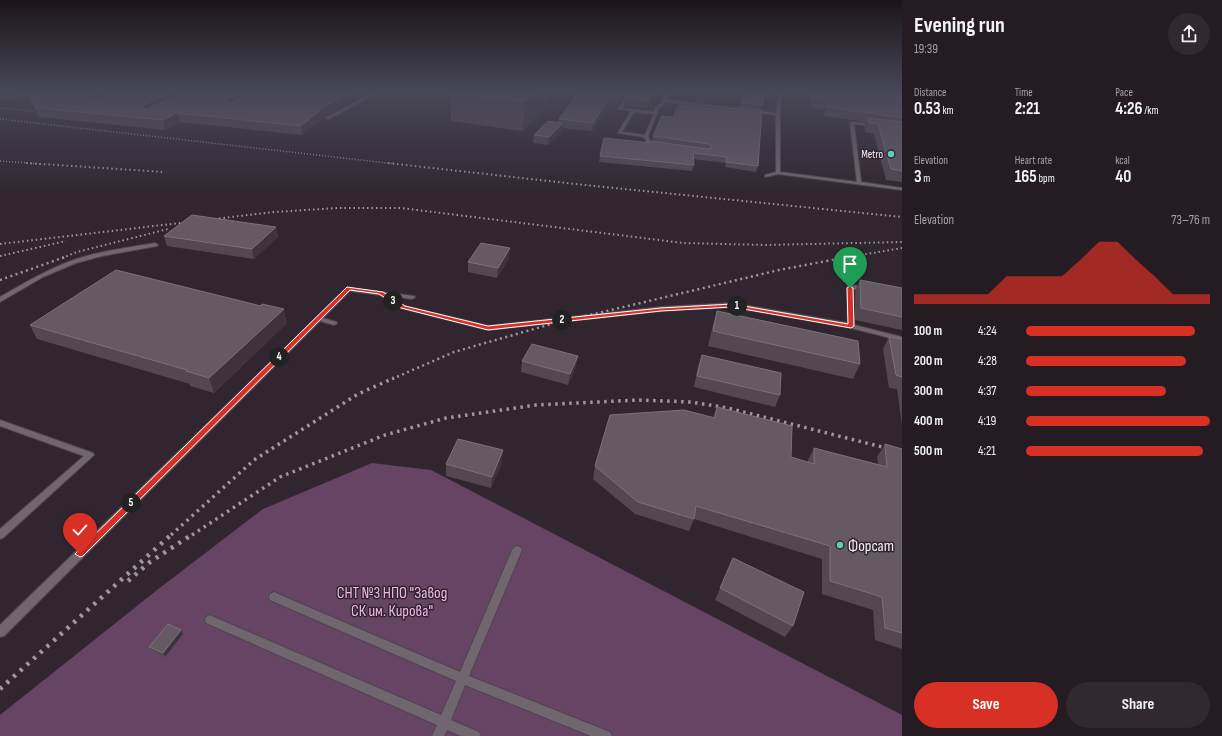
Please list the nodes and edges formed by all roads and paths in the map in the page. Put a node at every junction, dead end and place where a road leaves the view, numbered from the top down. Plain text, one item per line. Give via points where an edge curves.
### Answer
1 (624, 125) edge
2 (651, 125) edge
3 (778, 125) edge
4 (852, 125) edge
5 (872, 125) edge
6 (878, 126) edge
7 (646, 136) junction
8 (664, 146) edge
9 (778, 173) junction
10 (767, 176) dead end
11 (859, 182) junction
12 (902, 189) edge
13 (155, 245) dead end
14 (872, 289) edge
15 (381, 293) junction
16 (412, 298) dead end
17 (0, 300) edge
18 (318, 319) junction
19 (334, 323) dead end
20 (851, 326) junction
21 (902, 339) edge
22 (0, 423) edge
23 (0, 535) edge
24 (517, 550) dead end
25 (274, 597) dead end
26 (210, 620) dead end
27 (0, 632) edge
28 (462, 678) junction
29 (444, 722) junction
30 (438, 736) edge
31 (475, 736) edge
32 (606, 736) edge

1 - 7 lane via 620,133
2 - 7 lane
3 - 9 lane
4 - 11 lane
5 - 6 lane
7 - 8 lane via 649,144
9 - 10 lane
9 - 11 lane
11 - 12 lane
13 - 17 lane via 85,258 57,268
14 - 20 lane via 850,288
15 - 16 lane
15 - 18 lane via 349,288
15 - 20 lane via 403,307 488,328 661,309 732,306
18 - 19 lane
18 - 27 lane
20 - 21 lane
22 - 23 lane via 90,455
24 - 28 lane
25 - 28 lane
26 - 29 lane
28 - 29 lane
28 - 32 lane
29 - 30 lane
29 - 31 lane

